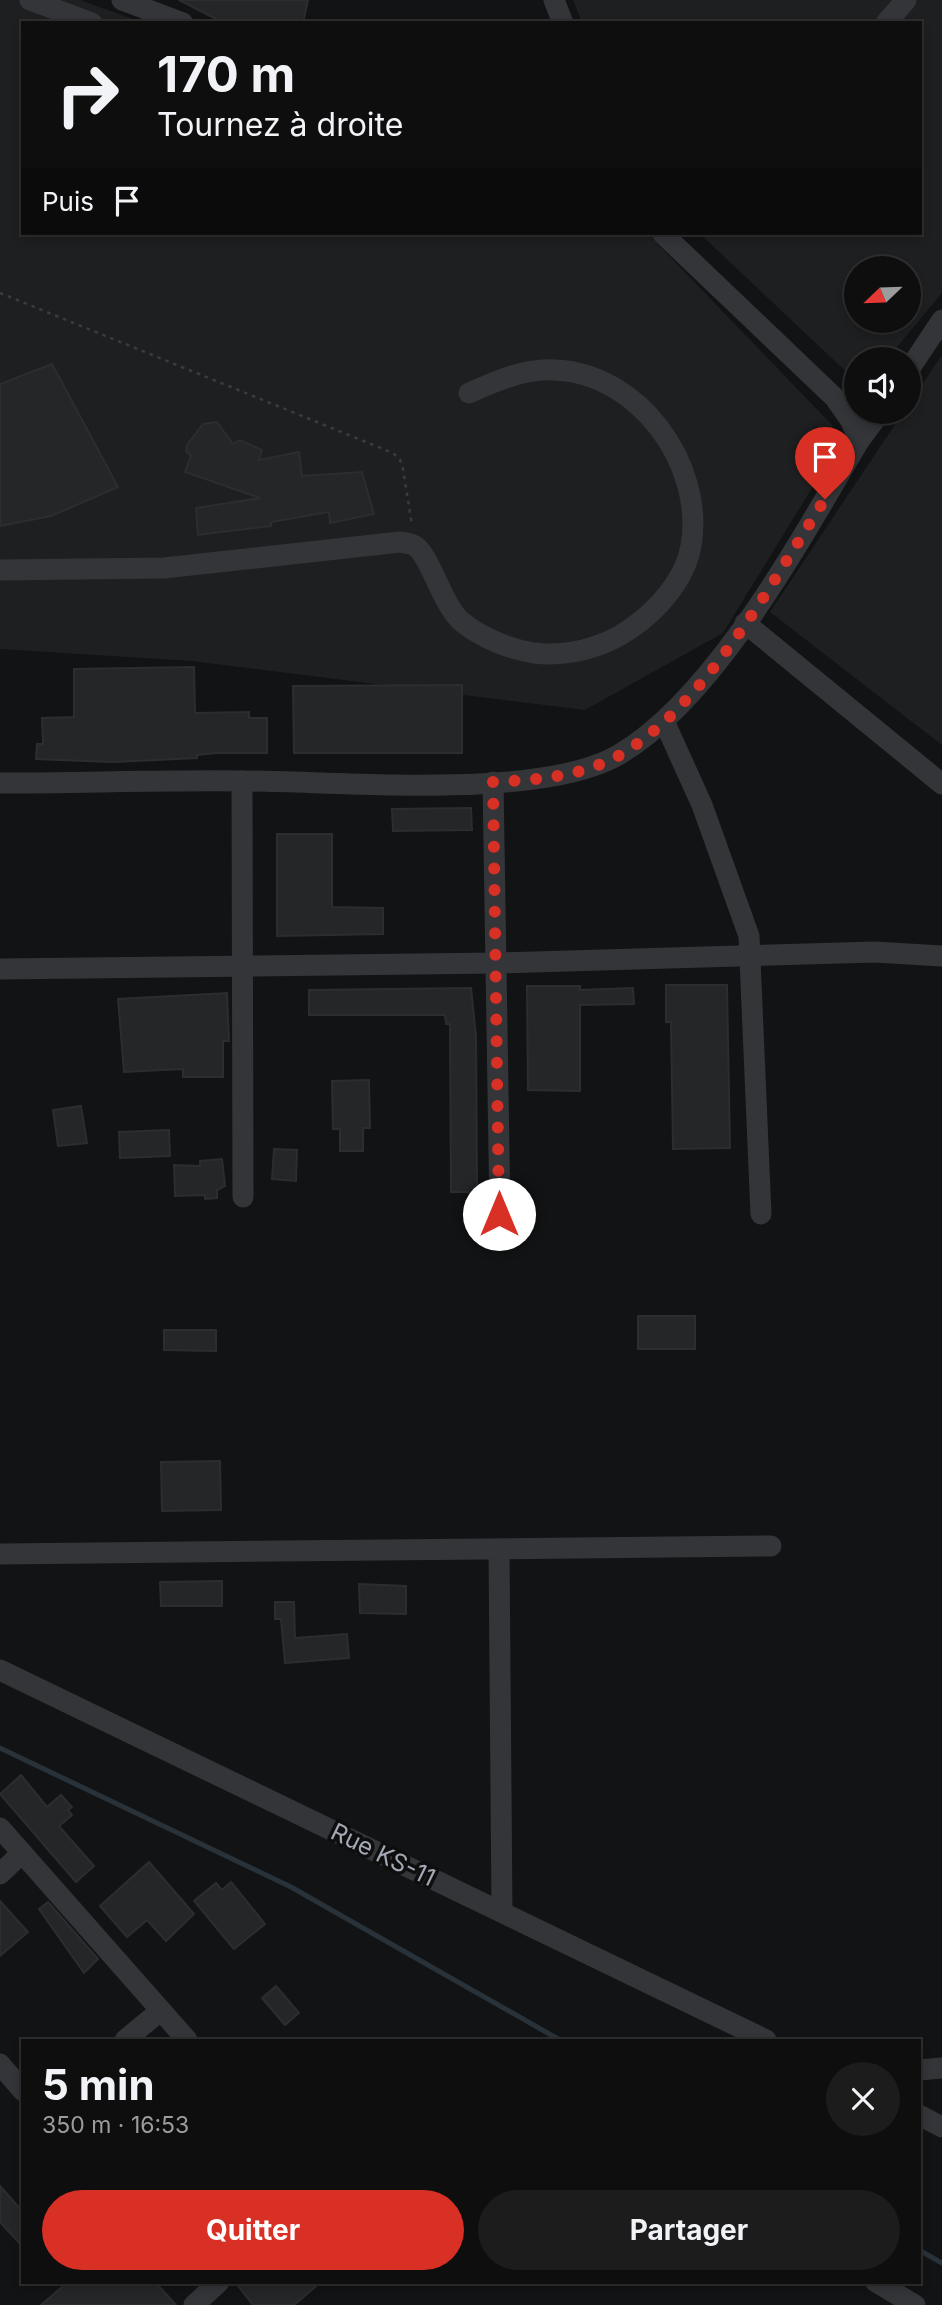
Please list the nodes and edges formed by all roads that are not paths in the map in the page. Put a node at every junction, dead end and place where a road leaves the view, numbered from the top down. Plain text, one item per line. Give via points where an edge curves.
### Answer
1 (30, 0) edge
2 (122, 0) edge
3 (554, 0) edge
4 (906, 0) edge
5 (87, 21) edge
6 (178, 21) edge
7 (563, 21) edge
8 (888, 21) edge
9 (664, 235) edge
10 (942, 320) edge
11 (921, 352) edge
12 (469, 393) dead end
13 (871, 424) edge
14 (859, 441) junction
15 (0, 570) edge
16 (745, 623) junction
17 (664, 720) junction
18 (242, 781) junction
19 (493, 782) junction
20 (0, 783) edge
21 (942, 784) edge
22 (751, 954) junction
23 (942, 956) edge
24 (497, 963) junction
25 (243, 966) junction
26 (0, 969) edge
27 (243, 1197) dead end
28 (499, 1214) dead end
29 (761, 1214) dead end
30 (771, 1546) dead end
31 (499, 1549) junction
32 (0, 1554) edge
33 (0, 1670) edge
34 (0, 1828) edge
35 (22, 1853) junction
36 (0, 1874) edge
37 (502, 1912) junction
38 (160, 2011) junction
39 (126, 2039) edge
40 (186, 2039) edge
41 (764, 2039) edge
42 (0, 2064) edge
43 (942, 2068) edge
44 (921, 2070) edge
45 (21, 2089) edge
46 (921, 2116) edge
47 (942, 2127) edge
48 (216, 2284) edge
49 (879, 2284) edge
50 (200, 2297) edge
51 (915, 2305) edge

1 - 5 street
2 - 6 street
3 - 7 street
4 - 8 street
9 - 14 street via 835,398 852,421
10 - 11 street
12 - 15 street via 524,372 556,369 593,378 632,398 658,425 682,462 691,546 675,584 649,616 615,639 576,652 536,653 496,642 461,621 437,588 421,552 415,545 400,542 164,568
13 - 14 street
14 - 16 street
16 - 17 street via 686,700
16 - 21 street
17 - 19 street via 618,756 586,769 535,780
17 - 22 street via 706,817 744,920
18 - 19 street
18 - 20 street
18 - 25 street
19 - 24 street
22 - 23 street via 875,951
22 - 24 street
22 - 29 street
24 - 25 street
24 - 28 street
25 - 26 street
25 - 27 street
30 - 31 street
31 - 32 street
31 - 37 street
33 - 37 street, Rue KS-11
34 - 35 street
35 - 36 street
35 - 38 street
37 - 41 street, Rue KS-11
38 - 39 street
38 - 40 street
42 - 45 street
43 - 44 street
46 - 47 street
48 - 50 street
49 - 51 street

